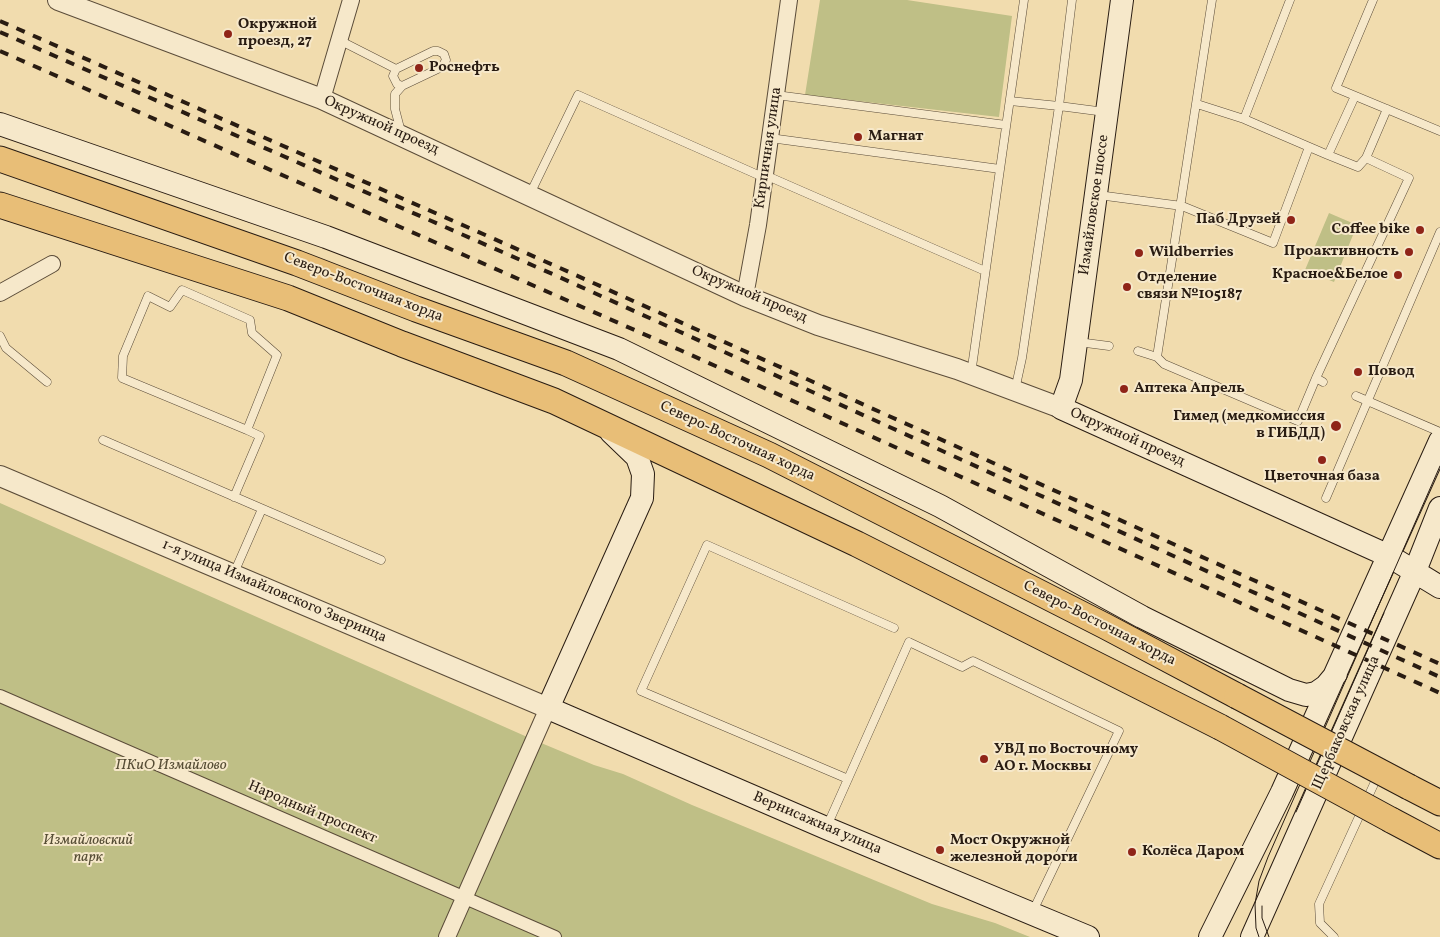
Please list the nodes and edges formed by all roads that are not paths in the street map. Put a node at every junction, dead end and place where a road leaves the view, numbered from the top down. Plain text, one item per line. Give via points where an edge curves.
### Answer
1 (58, 0) edge
2 (351, 0) edge
3 (789, 0) edge
4 (1024, 0) edge
5 (1072, 0) edge
6 (1122, 0) edge
7 (1212, 0) edge
8 (1290, 0) edge
9 (1373, 0) edge
10 (339, 40) junction
11 (396, 68) junction
12 (402, 86) junction
13 (776, 95) junction
14 (1355, 96) junction
15 (1010, 101) junction
16 (320, 103) junction
17 (1197, 104) junction
18 (1059, 106) junction
19 (1387, 109) junction
20 (1107, 112) junction
21 (1244, 119) junction
22 (0, 124) edge
23 (1006, 125) junction
24 (1440, 131) edge
25 (401, 134) junction
26 (770, 138) junction
27 (1309, 147) junction
28 (1328, 155) junction
29 (1366, 158) junction
30 (0, 159) edge
31 (1000, 169) junction
32 (765, 176) junction
33 (1096, 195) junction
34 (529, 196) junction
35 (0, 205) edge
36 (1182, 206) junction
37 (1440, 232) edge
38 (52, 264) dead end
39 (986, 271) junction
40 (0, 293) edge
41 (746, 296) junction
42 (0, 336) edge
43 (1076, 342) junction
44 (1109, 346) dead end
45 (1138, 351) dead end
46 (1157, 357) junction
47 (971, 374) junction
48 (47, 382) dead end
49 (1015, 390) junction
50 (1356, 396) dead end
51 (1368, 401) junction
52 (1061, 408) junction
53 (595, 419) junction
54 (247, 430) junction
55 (1440, 432) edge
56 (103, 440) dead end
57 (1440, 440) edge
58 (0, 476) edge
59 (234, 496) junction
60 (1326, 498) dead end
61 (1440, 508) edge
62 (262, 509) junction
63 (1389, 556) junction
64 (381, 560) dead end
65 (1415, 571) junction
66 (234, 575) junction
67 (1440, 587) edge
68 (894, 628) dead end
69 (1336, 674) junction
70 (0, 696) edge
71 (548, 708) junction
72 (1385, 760) dead end
73 (848, 779) junction
74 (1440, 804) edge
75 (826, 828) junction
76 (1440, 846) edge
77 (465, 898) junction
78 (1031, 915) junction
79 (447, 937) edge
80 (555, 937) edge
81 (1088, 937) edge
82 (1210, 937) edge
83 (1252, 937) edge
84 (1334, 937) edge

1 - 16 street, Окружной проезд
2 - 10 street
3 - 13 street, Кирпичная улица
4 - 15 lane
5 - 18 lane
6 - 20 main road, Измайловское шоссе
7 - 17 lane
8 - 21 lane
9 - 14 lane via 1336,88
10 - 11 lane
10 - 16 street
11 - 12 lane via 393,76
11 - 12 lane via 438,50 446,60 442,67
12 - 25 lane via 395,94
13 - 23 lane
13 - 26 street, Кирпичная улица
14 - 19 lane
14 - 28 lane
15 - 18 lane
15 - 23 lane
16 - 25 street, Окружной проезд
17 - 21 lane
17 - 36 lane
18 - 20 lane
18 - 49 lane via 1024,349
19 - 24 lane
19 - 29 lane
20 - 33 main road, Измайловское шоссе
21 - 27 lane
22 - 69 main road via 326,237 619,349 940,506 1142,617 1289,690 1306,695 1316,693
23 - 31 lane
25 - 34 street, Окружной проезд
26 - 31 lane
26 - 32 street, Кирпичная улица
27 - 28 lane
27 - 36 lane via 1273,243
28 - 29 lane via 1358,167
29 - 46 lane via 1409,178 1298,421 1164,364
30 - 74 main road, Северо-Восточная хорда, bridge via 297,263 566,363 769,455 1105,626
31 - 39 lane
32 - 34 lane via 578,95
32 - 39 lane
32 - 41 street, Кирпичная улица
33 - 36 lane
33 - 43 main road, Измайловское шоссе
34 - 41 street, Окружной проезд
35 - 53 main road via 288,298
36 - 46 lane
37 - 51 lane
38 - 40 street
39 - 47 lane
41 - 47 street, Окружной проезд via 818,325
42 - 48 lane via 6,348
43 - 44 lane
43 - 52 main road, Измайловское шоссе via 1071,380
45 - 46 lane
47 - 49 street, Окружной проезд
49 - 52 street, Окружной проезд
50 - 51 lane
51 - 55 lane
51 - 60 lane
52 - 63 main road, Окружной проезд
53 - 71 main road via 638,457 643,474 642,498
53 - 76 main road, bridge via 857,544 1220,727
54 - 54 lane via 122,378 124,356 148,296 170,306 182,290 250,320 252,333 277,354
54 - 59 lane via 260,436
56 - 59 lane
57 - 63 main road, Щербаковская улица
58 - 66 street, 1-я улица Измайловского Зверинца
59 - 62 lane
61 - 65 main road, Щербаковская улица
62 - 64 lane
62 - 66 lane
63 - 65 main road, Окружной проезд
63 - 69 main road, Щербаковская улица
65 - 67 main road, Окружной проезд
65 - 83 main road, Щербаковская улица
66 - 71 street, 1-я улица Измайловского Зверинца
68 - 73 lane via 707,545 641,691
69 - 82 main road, Щербаковская улица
70 - 77 street, Народный проспект
71 - 75 main road, Вернисажная улица
71 - 77 street
72 - 84 lane via 1319,904 1320,923
73 - 75 lane
73 - 78 lane via 909,642 962,667 973,661 1119,731
75 - 78 main road, Вернисажная улица
77 - 79 street
77 - 80 street, Народный проспект
78 - 81 main road, Вернисажная улица

